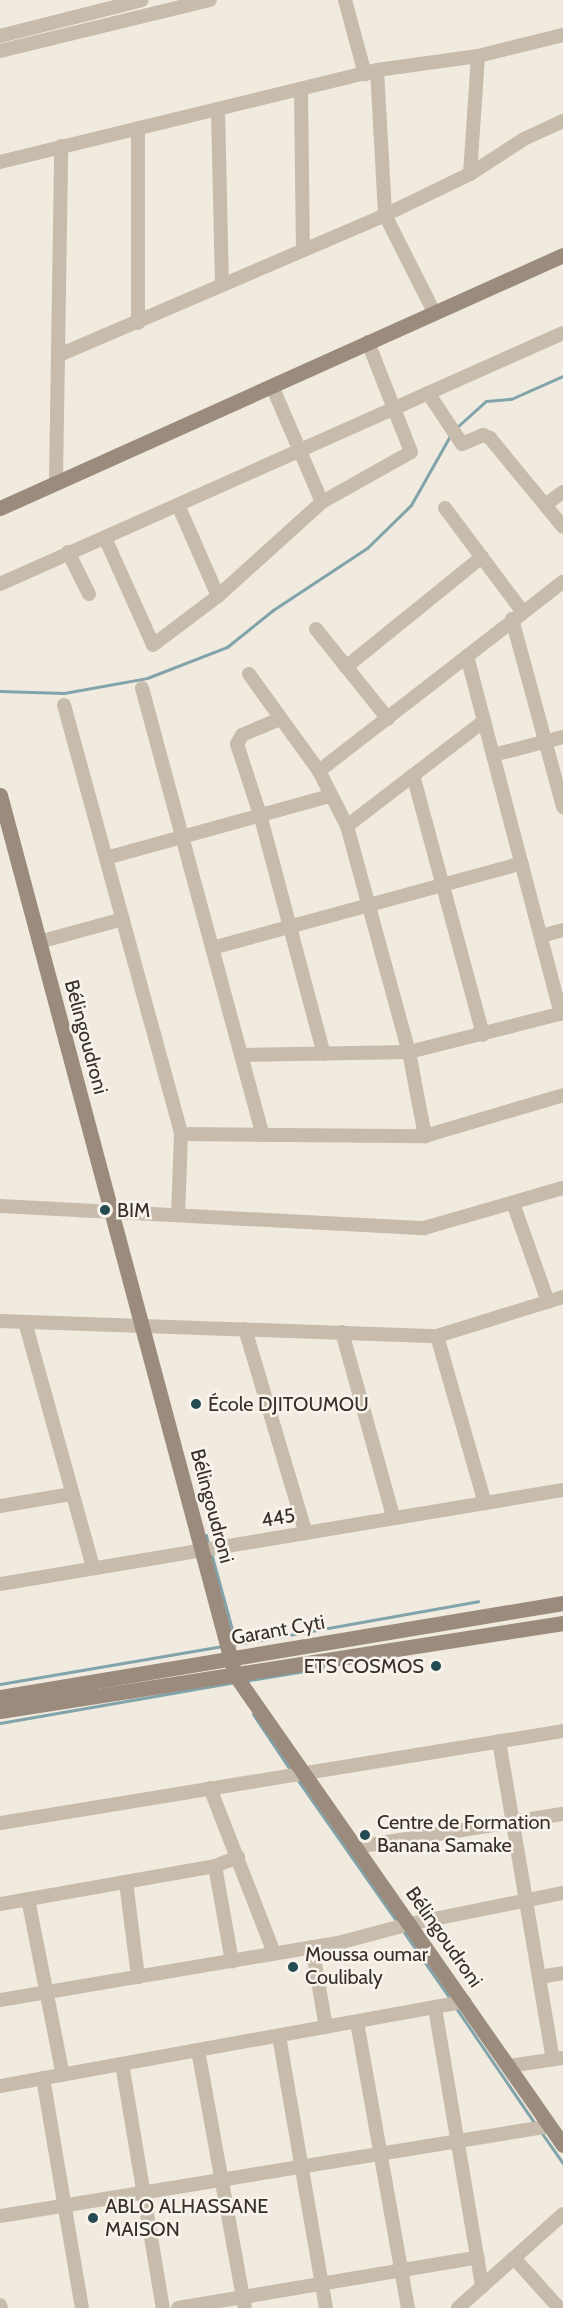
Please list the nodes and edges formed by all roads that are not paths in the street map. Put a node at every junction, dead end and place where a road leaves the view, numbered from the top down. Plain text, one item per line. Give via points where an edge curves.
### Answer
1 (142, 0) edge
2 (210, 0) edge
3 (345, 0) edge
4 (563, 35) edge
5 (0, 36) edge
6 (0, 51) edge
7 (478, 56) junction
8 (371, 72) junction
9 (301, 91) junction
10 (218, 108) junction
11 (563, 121) edge
12 (138, 128) junction
13 (61, 146) junction
14 (0, 162) edge
15 (470, 174) junction
16 (385, 215) junction
17 (303, 249) junction
18 (563, 255) edge
19 (222, 285) junction
20 (434, 312) junction
21 (138, 323) junction
22 (563, 333) edge
23 (368, 342) junction
24 (59, 355) junction
25 (272, 386) junction
26 (428, 393) junction
27 (393, 407) junction
28 (300, 451) junction
29 (56, 481) junction
30 (563, 492) edge
31 (322, 502) junction
32 (178, 505) junction
33 (545, 505) junction
34 (445, 507) dead end
35 (0, 508) edge
36 (563, 527) edge
37 (105, 538) junction
38 (68, 552) junction
39 (482, 557) junction
40 (563, 582) edge
41 (0, 584) edge
42 (89, 594) dead end
43 (218, 596) junction
44 (517, 615) junction
45 (316, 629) dead end
46 (466, 656) junction
47 (346, 667) junction
48 (249, 674) dead end
49 (142, 688) dead end
50 (64, 705) dead end
51 (280, 719) junction
52 (388, 719) junction
53 (484, 721) junction
54 (563, 737) edge
55 (545, 741) junction
56 (493, 755) junction
57 (319, 771) junction
58 (413, 775) junction
59 (0, 795) edge
60 (329, 796) junction
61 (563, 807) edge
62 (261, 818) junction
63 (347, 826) junction
64 (182, 839) junction
65 (106, 858) junction
66 (522, 863) junction
67 (443, 884) junction
68 (369, 905) junction
69 (123, 919) junction
70 (290, 926) junction
71 (563, 930) edge
72 (541, 936) junction
73 (39, 942) junction
74 (212, 948) junction
75 (562, 1013) edge
76 (483, 1035) junction
77 (409, 1052) junction
78 (324, 1054) junction
79 (241, 1055) junction
80 (563, 1095) edge
81 (181, 1134) junction
82 (263, 1135) junction
83 (425, 1136) junction
84 (563, 1188) edge
85 (513, 1203) junction
86 (0, 1206) edge
87 (111, 1210) junction
88 (178, 1214) junction
89 (563, 1298) edge
90 (548, 1302) junction
91 (0, 1321) edge
92 (25, 1322) junction
93 (141, 1325) junction
94 (245, 1329) junction
95 (342, 1332) junction
96 (437, 1336) junction
97 (563, 1490) edge
98 (72, 1494) junction
99 (484, 1503) junction
100 (0, 1506) edge
101 (393, 1516) junction
102 (306, 1533) junction
103 (202, 1550) junction
104 (93, 1569) junction
105 (0, 1584) edge
106 (563, 1603) edge
107 (563, 1623) edge
108 (231, 1660) junction
109 (235, 1675) junction
110 (0, 1697) edge
111 (0, 1711) edge
112 (563, 1731) edge
113 (499, 1741) junction
114 (305, 1772) junction
115 (210, 1788) junction
116 (563, 1814) edge
117 (513, 1822) junction
118 (0, 1824) edge
119 (356, 1847) junction
120 (238, 1857) junction
121 (214, 1866) junction
122 (126, 1882) junction
123 (563, 1893) edge
124 (28, 1899) junction
125 (526, 1899) junction
126 (0, 1904) edge
127 (409, 1924) junction
128 (312, 1947) junction
129 (274, 1953) junction
130 (232, 1961) junction
131 (563, 1973) edge
132 (138, 1977) junction
133 (539, 1977) junction
134 (44, 1992) junction
135 (0, 2000) edge
136 (464, 2002) junction
137 (435, 2007) junction
138 (357, 2022) junction
139 (326, 2027) junction
140 (279, 2036) junction
141 (198, 2050) junction
142 (558, 2059) edge
143 (122, 2064) junction
144 (508, 2066) junction
145 (63, 2075) junction
146 (43, 2078) junction
147 (0, 2086) edge
148 (550, 2126) junction
149 (458, 2142) junction
150 (563, 2145) edge
151 (381, 2154) junction
152 (302, 2167) junction
153 (222, 2180) junction
154 (143, 2192) junction
155 (65, 2205) junction
156 (563, 2214) edge
157 (0, 2216) edge
158 (478, 2257) junction
159 (514, 2258) junction
160 (402, 2270) junction
161 (322, 2284) junction
162 (482, 2287) junction
163 (244, 2303) edge
164 (82, 2308) edge
165 (163, 2308) edge
166 (178, 2308) edge
167 (326, 2308) edge
168 (408, 2308) edge
169 (458, 2308) edge
170 (559, 2308) edge

1 - 5 street
2 - 6 street
3 - 8 street
4 - 7 street
7 - 8 street
7 - 15 street
8 - 9 street
8 - 16 street
9 - 10 street
9 - 17 street
10 - 12 street
10 - 19 street
11 - 15 street via 524,139
12 - 13 street
12 - 21 street
13 - 14 street
13 - 24 street
15 - 16 street
16 - 17 street
16 - 20 street
17 - 19 street
18 - 20 street
19 - 21 street
20 - 23 street
21 - 24 street
22 - 26 street
23 - 25 street
23 - 27 street
24 - 29 street
25 - 28 street
25 - 29 street
26 - 27 street
26 - 33 street via 462,444 483,435 490,438
27 - 28 street
27 - 31 street via 411,452
28 - 31 street
28 - 32 street
29 - 35 street
30 - 33 street
31 - 43 street
32 - 37 street
32 - 43 street
33 - 36 street
34 - 39 street
37 - 38 street
37 - 43 street via 153,645
38 - 41 street
38 - 42 street
39 - 44 street
39 - 47 street
40 - 44 street
44 - 46 street
44 - 55 street
45 - 47 street
46 - 52 street
46 - 53 street
47 - 52 street
48 - 51 street
49 - 64 street
50 - 65 street
51 - 57 street
51 - 62 street via 242,735 237,744
52 - 57 street
53 - 56 street
53 - 58 street
54 - 55 street
55 - 56 street
55 - 61 street
56 - 66 street
57 - 60 street
58 - 63 street
58 - 67 street
59 - 73 street, Bélingoudroni
60 - 62 street
60 - 63 street
62 - 64 street
62 - 70 street
63 - 68 street
64 - 65 street
64 - 74 street
65 - 69 street
66 - 67 street
66 - 72 street
67 - 68 street
67 - 76 street
68 - 70 street
68 - 77 street
69 - 73 street
69 - 81 street
70 - 74 street
70 - 78 street
71 - 72 street
72 - 75 street
73 - 87 street, Bélingoudroni
74 - 79 street
75 - 76 street
76 - 77 street
77 - 78 street
77 - 83 street
78 - 79 street
79 - 82 street
80 - 83 street
81 - 82 street
81 - 88 street
82 - 83 street
84 - 85 street
85 - 88 street via 424,1228
85 - 90 street
86 - 87 street
87 - 88 street
87 - 93 street, Bélingoudroni
89 - 90 street
90 - 96 street
91 - 92 street
92 - 93 street
92 - 98 street
93 - 94 street
93 - 103 street, Bélingoudroni
94 - 95 street
94 - 102 street
95 - 96 street
95 - 101 street
96 - 99 street
97 - 99 street, 445
98 - 100 street
98 - 104 street
99 - 101 street, 445
101 - 102 street, 445
102 - 103 street, 445
103 - 104 street, 445
103 - 108 street, Bélingoudroni
104 - 105 street, 445
106 - 108 street, Garant Cyti
107 - 109 street, Garant Cyti
108 - 109 street, Bélingoudroni
108 - 110 street, Garant Cyti
109 - 111 street, Garant Cyti
109 - 114 street, Bélingoudroni
112 - 113 street
113 - 114 street
113 - 117 street
114 - 115 street
114 - 119 street, Bélingoudroni
115 - 118 street
115 - 120 street
116 - 117 street
117 - 119 street
117 - 125 street
119 - 127 street, Bélingoudroni
120 - 121 street
120 - 129 street
121 - 122 street
121 - 130 street
122 - 124 street
122 - 132 street
123 - 125 street
124 - 126 street
124 - 134 street
125 - 127 street
125 - 133 street
127 - 128 street
127 - 136 street, Bélingoudroni
128 - 129 street
128 - 139 street
129 - 130 street
130 - 132 street
131 - 133 street
132 - 134 street
133 - 142 street
134 - 135 street
134 - 145 street
136 - 137 street
136 - 144 street, Bélingoudroni
137 - 138 street
137 - 149 street
138 - 139 street
138 - 151 street
139 - 140 street
140 - 141 street
140 - 152 street
141 - 143 street
141 - 153 street
142 - 144 street
143 - 145 street
143 - 154 street
144 - 148 street, Bélingoudroni
145 - 146 street
146 - 147 street
146 - 155 street
148 - 149 street
148 - 150 street, Bélingoudroni
149 - 151 street
149 - 158 street
151 - 152 street
151 - 160 street
152 - 153 street
152 - 161 street
153 - 154 street
153 - 163 street
154 - 155 street
154 - 165 street
155 - 157 street
155 - 164 street
156 - 159 street
158 - 160 street
158 - 162 street
159 - 162 street
159 - 170 street
160 - 161 street
160 - 168 street
161 - 163 street
161 - 167 street
162 - 169 street
163 - 166 street

